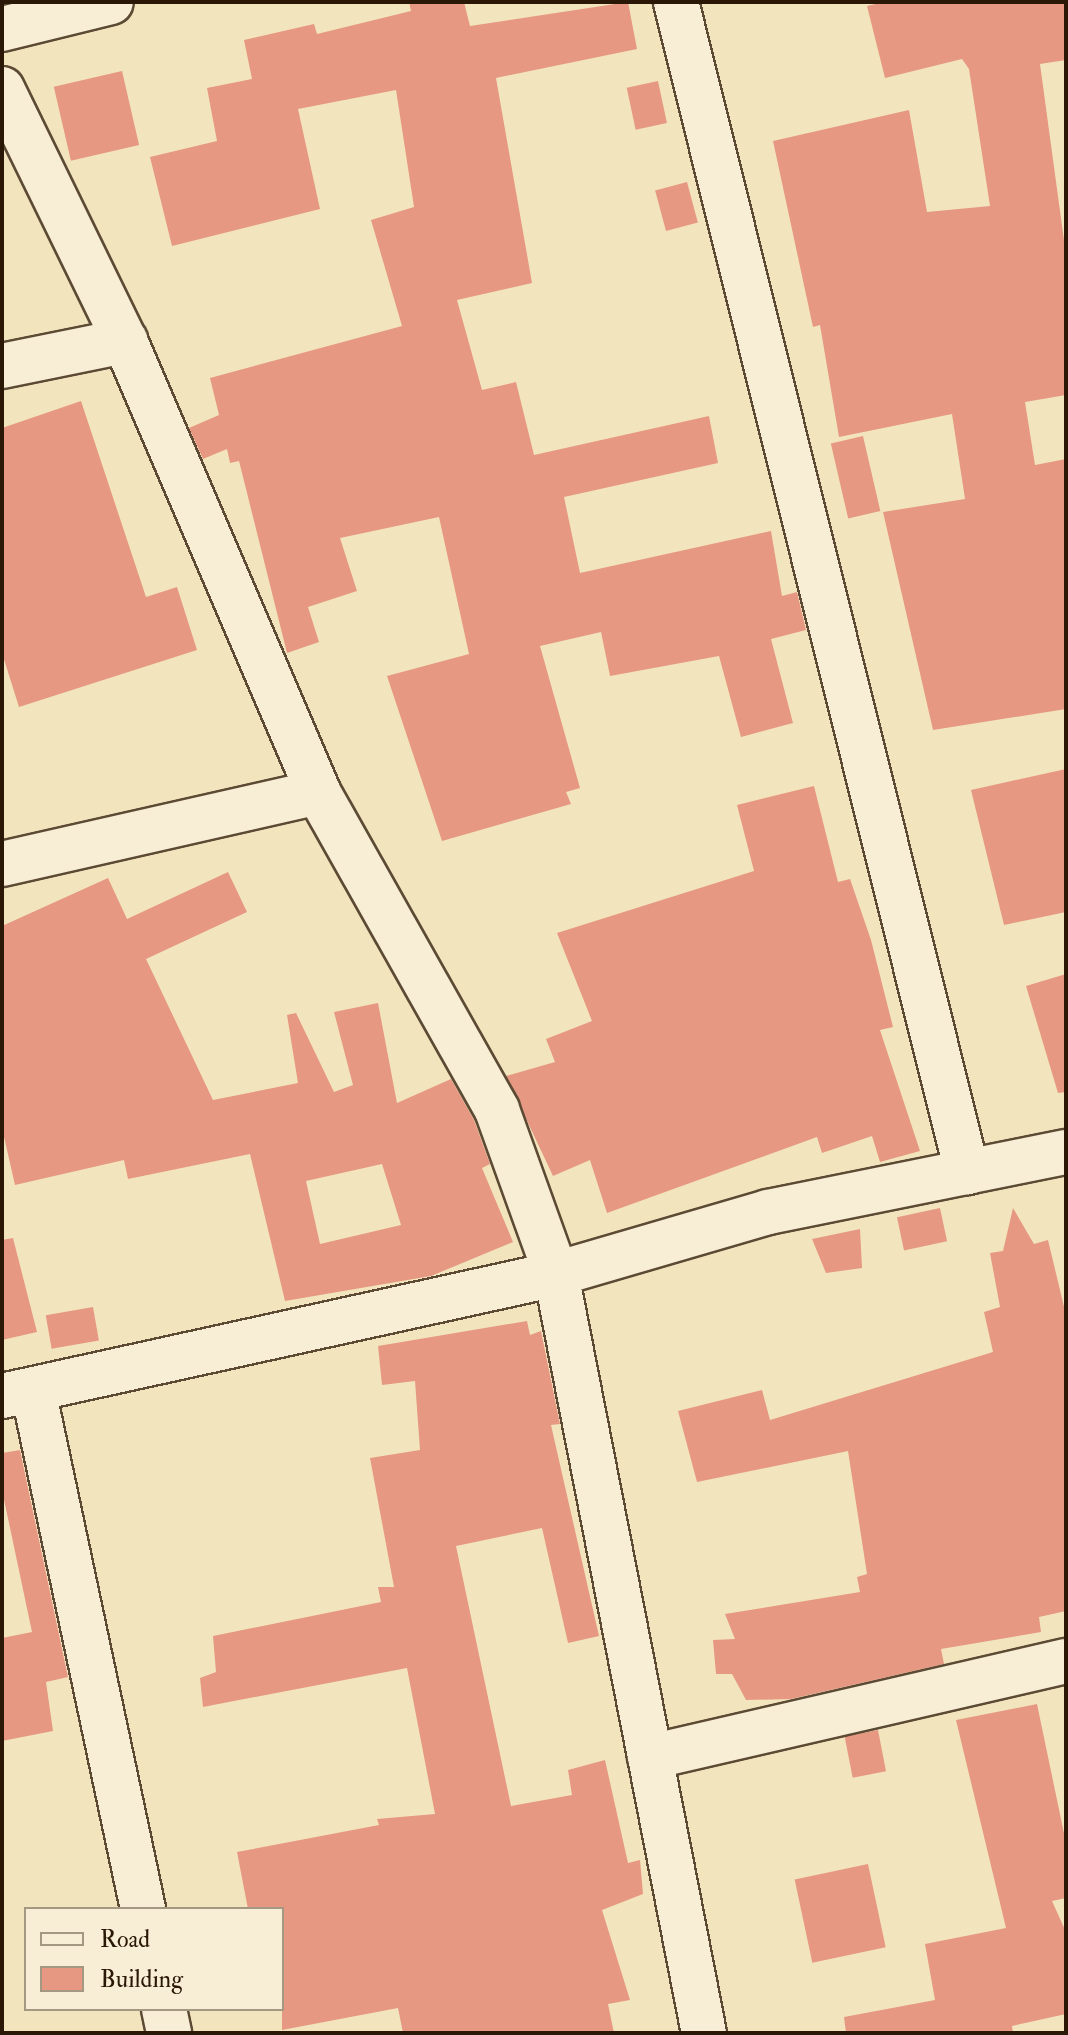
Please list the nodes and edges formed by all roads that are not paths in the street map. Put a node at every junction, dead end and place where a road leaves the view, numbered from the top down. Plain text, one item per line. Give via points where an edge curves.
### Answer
1 (111, 2) edge
2 (676, 2) edge
3 (2, 29) edge
4 (2, 89) edge
5 (125, 341) junction
6 (2, 366) edge
7 (318, 792) junction
8 (2, 864) edge
9 (1066, 1152) edge
10 (967, 1172) junction
11 (556, 1274) junction
12 (18, 1393) edge
13 (1066, 1661) edge
14 (650, 1757) junction
15 (143, 1907) edge
16 (164, 2011) edge
17 (169, 2033) edge
18 (704, 2033) edge

1 - 3 street
2 - 10 street
4 - 5 street
5 - 6 street
5 - 7 street
7 - 8 street
7 - 11 street via 497,1110
9 - 10 street
10 - 11 street via 768,1212
11 - 12 street
11 - 14 street
12 - 15 street
13 - 14 street
14 - 18 street
16 - 17 street

